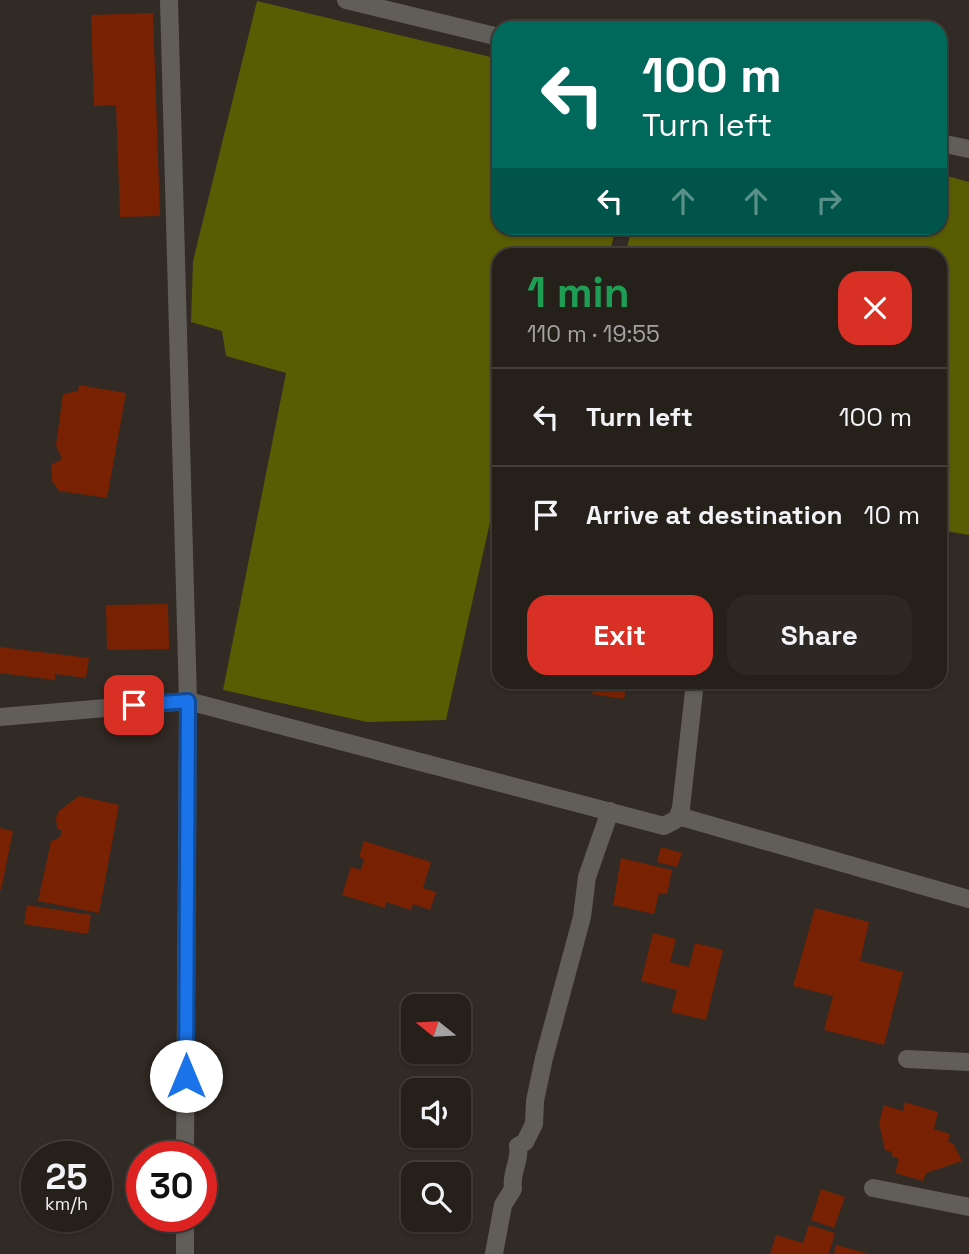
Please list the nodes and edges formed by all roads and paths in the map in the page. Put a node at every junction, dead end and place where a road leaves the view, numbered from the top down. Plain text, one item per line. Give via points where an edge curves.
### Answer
1 (169, 0) edge
2 (346, 0) edge
3 (492, 35) edge
4 (947, 144) edge
5 (969, 149) edge
6 (694, 689) edge
7 (188, 701) junction
8 (0, 717) edge
9 (610, 811) junction
10 (678, 816) junction
11 (969, 899) edge
12 (907, 1059) dead end
13 (969, 1062) edge
14 (185, 1141) edge
15 (873, 1188) dead end
16 (969, 1207) edge
17 (185, 1232) edge
18 (185, 1254) edge
19 (494, 1254) edge

1 - 7 street
2 - 3 street
4 - 5 street
6 - 10 street
7 - 8 street
7 - 9 street
7 - 14 street
9 - 10 street via 664,826
9 - 19 street via 587,877 582,918 541,1069 534,1124 518,1146 513,1189 503,1205
10 - 11 street
12 - 13 street
15 - 16 street
17 - 18 street

